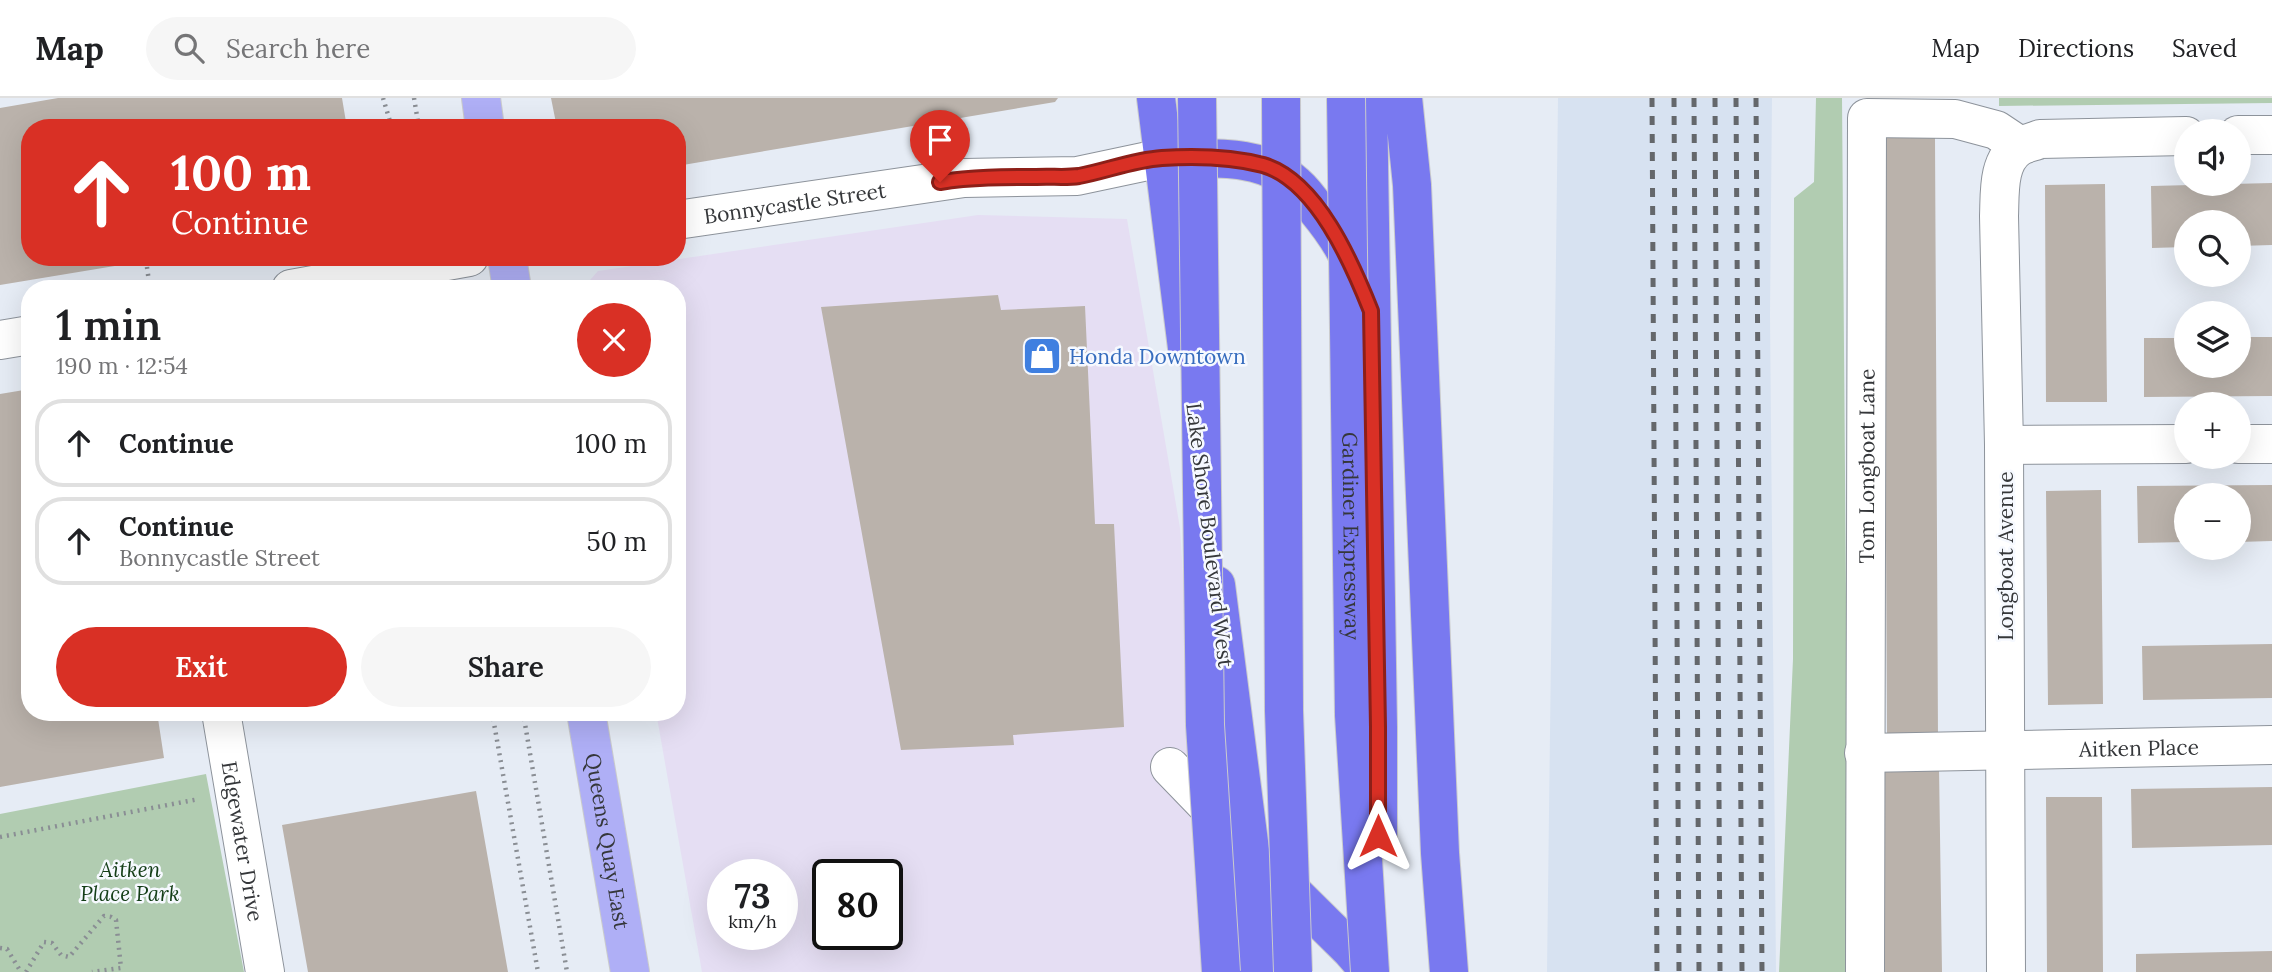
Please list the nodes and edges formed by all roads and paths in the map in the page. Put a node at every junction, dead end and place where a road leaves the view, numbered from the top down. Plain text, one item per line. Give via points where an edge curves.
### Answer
1 (383, 98) edge
2 (414, 98) edge
3 (481, 98) edge
4 (1156, 98) edge
5 (1197, 98) edge
6 (1281, 98) edge
7 (1346, 98) edge
8 (1368, 98) edge
9 (1403, 98) edge
10 (389, 119) edge
11 (418, 119) edge
12 (484, 119) edge
13 (2251, 135) edge
14 (2272, 135) edge
15 (2174, 136) edge
16 (2020, 146) junction
17 (1162, 158) junction
18 (686, 219) edge
19 (419, 266) edge
20 (341, 280) edge
21 (1371, 311) junction
22 (21, 336) edge
23 (0, 340) edge
24 (2174, 444) edge
25 (2251, 444) edge
26 (2272, 444) edge
27 (2004, 445) junction
28 (222, 721) edge
29 (494, 721) edge
30 (525, 721) edge
31 (588, 721) edge
32 (2272, 745) edge
33 (2005, 750) junction
34 (1864, 753) junction
35 (1170, 767) dead end
36 (234, 792) junction
37 (0, 836) edge
38 (1250, 850) junction
39 (0, 948) edge
40 (21, 972) edge
41 (26, 972) edge
42 (92, 972) edge
43 (265, 972) edge
44 (538, 972) edge
45 (567, 972) edge
46 (630, 972) edge
47 (1221, 972) edge
48 (1259, 972) edge
49 (1293, 972) edge
50 (1370, 972) edge
51 (1377, 972) edge
52 (1449, 972) edge
53 (1865, 972) edge
54 (2006, 972) edge

1 - 10 path
2 - 11 path
3 - 12 main road
4 - 17 highway, Lake Shore Boulevard West
5 - 47 highway, bridge via 1205,725
6 - 49 highway, bridge via 1284,711
7 - 50 highway, Gardiner Expressway, bridge via 1354,715
8 - 21 highway
9 - 52 highway via 1412,185
13 - 14 street
15 - 16 street via 2040,139
16 - 27 street, Longboat Avenue via 2005,165 2000,194
16 - 34 street, Tom Longboat Lane via 1996,130 1955,119 1867,118
17 - 18 street, Bonnycastle Street via 1077,176 964,178
17 - 21 highway via 1254,164 1294,183 1348,254
17 - 38 highway, Lake Shore Boulevard West
19 - 20 street
21 - 51 highway
22 - 23 street
24 - 27 street
25 - 26 street
27 - 33 street, Longboat Avenue
28 - 36 street, Edgewater Drive
29 - 44 path
30 - 45 path
31 - 46 main road, Queens Quay East
32 - 33 street, Aitken Place
33 - 34 street, Aitken Place
33 - 54 street, Longboat Avenue
34 - 53 street, Tom Longboat Lane
35 - 38 street
36 - 37 path
36 - 43 street, Edgewater Drive
38 - 48 highway, Lake Shore Boulevard West
38 - 50 highway
39 - 40 path via 7,949
41 - 42 path via 44,942 69,957 104,916 111,917 116,920 121,968

